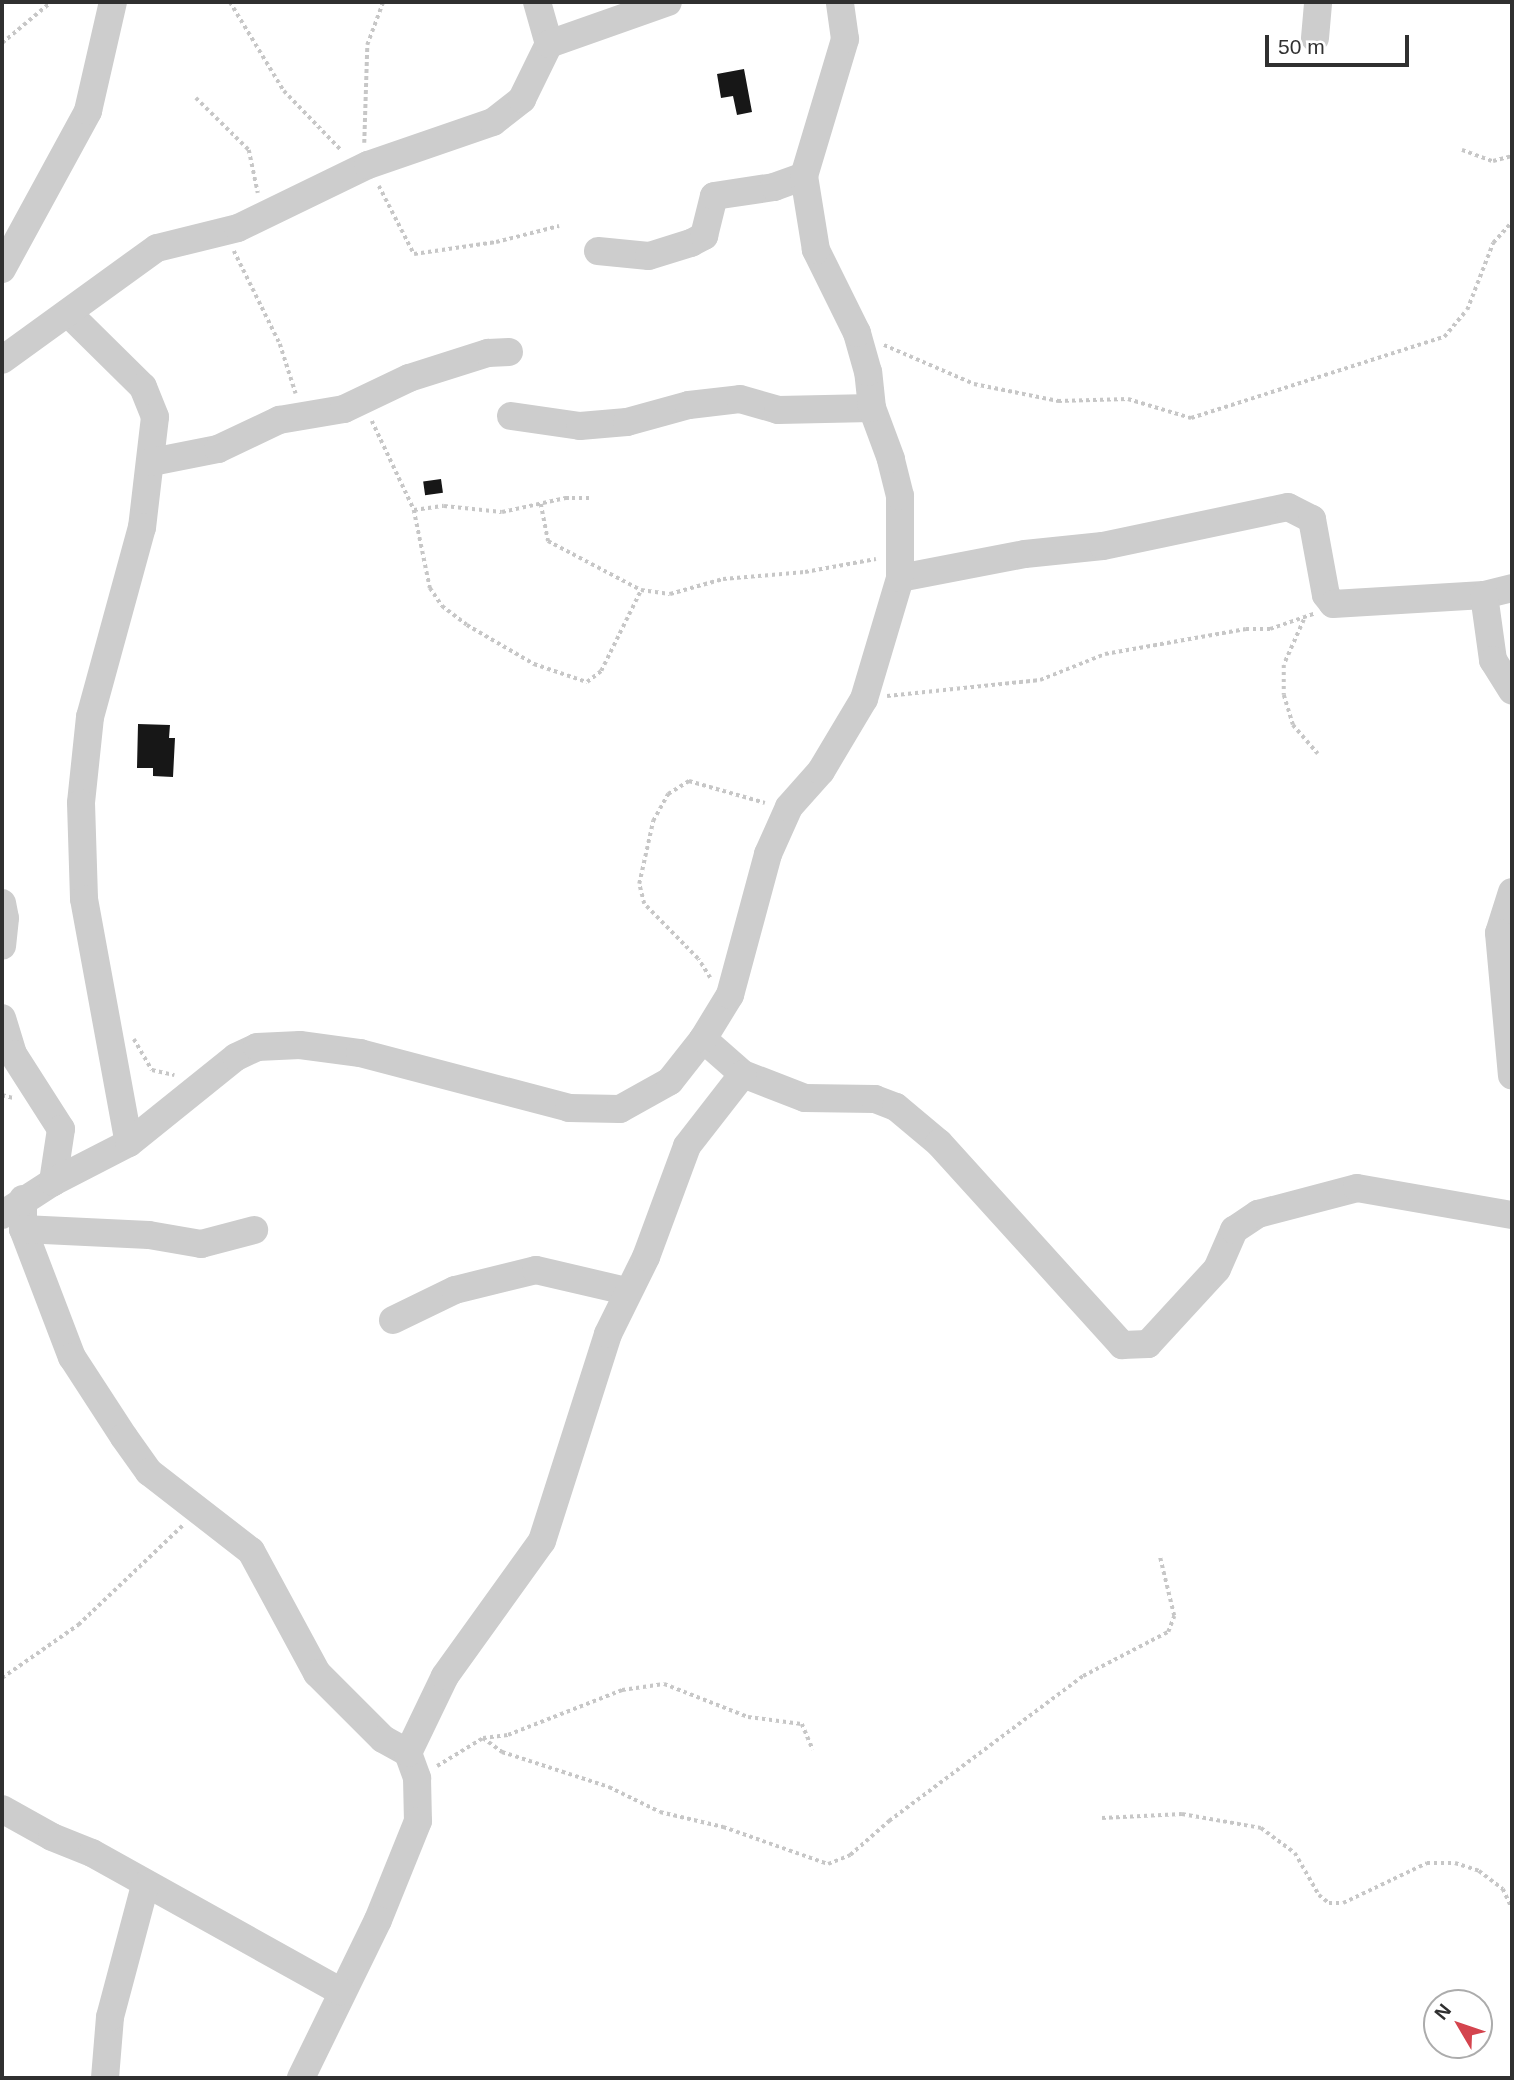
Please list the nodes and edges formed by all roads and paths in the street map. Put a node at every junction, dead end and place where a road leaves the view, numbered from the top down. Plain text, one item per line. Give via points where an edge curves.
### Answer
1 (51, 2) edge
2 (113, 2) edge
3 (230, 2) edge
4 (383, 2) edge
5 (537, 2) edge
6 (668, 2) edge
7 (840, 2) edge
8 (1318, 2) edge
9 (1315, 38) dead end
10 (2, 43) edge
11 (549, 44) junction
12 (196, 98) dead end
13 (1462, 150) dead end
14 (1512, 156) edge
15 (359, 169) junction
16 (804, 176) junction
17 (1512, 222) edge
18 (236, 226) junction
19 (559, 226) dead end
20 (598, 251) dead end
21 (2, 269) edge
22 (68, 313) junction
23 (857, 333) junction
24 (509, 352) dead end
25 (2, 360) edge
26 (365, 401) junction
27 (872, 408) junction
28 (304, 416) junction
29 (511, 416) dead end
30 (152, 462) junction
31 (589, 498) dead end
32 (541, 504) junction
33 (414, 510) junction
34 (901, 565) junction
35 (1512, 588) edge
36 (641, 590) junction
37 (1484, 595) junction
38 (1333, 604) junction
39 (1305, 618) junction
40 (1512, 691) edge
41 (864, 699) junction
42 (1318, 754) dead end
43 (789, 807) junction
44 (1512, 892) edge
45 (2, 903) edge
46 (2, 946) edge
47 (730, 995) junction
48 (2, 1018) edge
49 (132, 1035) dead end
50 (703, 1039) junction
51 (182, 1074) dead end
52 (743, 1074) junction
53 (1512, 1075) edge
54 (129, 1143) junction
55 (53, 1182) junction
56 (16, 1214) edge
57 (1512, 1215) edge
58 (254, 1230) dead end
59 (626, 1292) junction
60 (393, 1320) dead end
61 (197, 1511) junction
62 (1160, 1558) dead end
63 (2, 1678) edge
64 (482, 1738) junction
65 (813, 1750) dead end
66 (412, 1766) junction
67 (2, 1809) edge
68 (1102, 1818) dead end
69 (145, 1885) junction
70 (1512, 1908) edge
71 (340, 1991) junction
72 (105, 2078) edge
73 (301, 2078) edge

1 - 10 path
2 - 21 street via 89,111
3 - 15 path via 284,91
4 - 15 path via 365,62
5 - 11 street
6 - 11 street
7 - 16 street via 845,39
8 - 9 street
11 - 15 street via 531,85 512,111 464,134
12 - 18 path via 240,138 255,160 259,187
13 - 14 path via 1493,161
15 - 18 street
15 - 19 path via 414,254 496,242
16 - 20 street via 774,187 714,196 704,236 691,243 649,256
16 - 23 street via 816,250
17 - 23 path via 1493,243 1466,310 1444,337 1191,418 1128,398 1058,401 974,384
18 - 22 street via 157,248
18 - 28 path
22 - 25 street
22 - 30 street via 153,402
23 - 27 street
24 - 26 street via 480,355 409,378
26 - 28 street
26 - 33 path
27 - 29 street via 778,410 740,399 580,426
27 - 34 street via 900,496
28 - 30 street via 279,420 218,449
30 - 54 street via 134,563 90,718 81,803 84,899
31 - 32 path
32 - 33 path via 502,512 444,506
32 - 36 path via 548,541
33 - 36 path via 430,588 442,606 534,664 578,680 591,681 601,671
34 - 36 path via 723,579 670,594
34 - 38 street via 1102,546 1288,507 1312,519 1326,595
34 - 41 street
35 - 37 street
37 - 38 street
37 - 40 street via 1493,660
38 - 39 path
39 - 41 path via 1270,629 1246,629 1105,654 1040,680
39 - 42 path via 1284,664 1284,695 1293,725
41 - 43 street via 821,771
43 - 47 street via 768,854
43 - 47 path via 741,799 689,780 668,794 653,821 639,884 644,904
44 - 53 street via 1499,933
45 - 46 street
47 - 50 street
48 - 55 street via 13,1054 61,1129
49 - 51 path via 152,1070 168,1076
50 - 52 street
50 - 54 street via 670,1081 620,1110 569,1108 360,1053 300,1045 257,1047 236,1057
52 - 57 street via 805,1098 875,1099 896,1107 939,1143 1122,1345 1147,1344 1217,1269 1234,1230 1258,1214 1357,1188
52 - 59 street via 688,1146 646,1257
54 - 55 street
55 - 56 street
56 - 58 street via 201,1244
56 - 61 street via 72,1357 149,1472
59 - 60 street via 536,1270 455,1290
59 - 66 street via 608,1334 542,1541 445,1676
61 - 63 path via 78,1625
61 - 66 street via 251,1551 317,1673
62 - 64 path via 1174,1616 1168,1632 1083,1676 850,1855 828,1864 723,1827 660,1812 609,1787 502,1752
64 - 65 path via 508,1735 622,1690 664,1684 748,1717 802,1724
64 - 66 path
66 - 71 street via 418,1821 378,1920
67 - 69 street
68 - 70 path via 1182,1814 1261,1828 1295,1853 1319,1895 1329,1902 1343,1903 1427,1863 1455,1863 1479,1871 1503,1889
69 - 71 street
69 - 72 street via 110,2017
71 - 73 street

